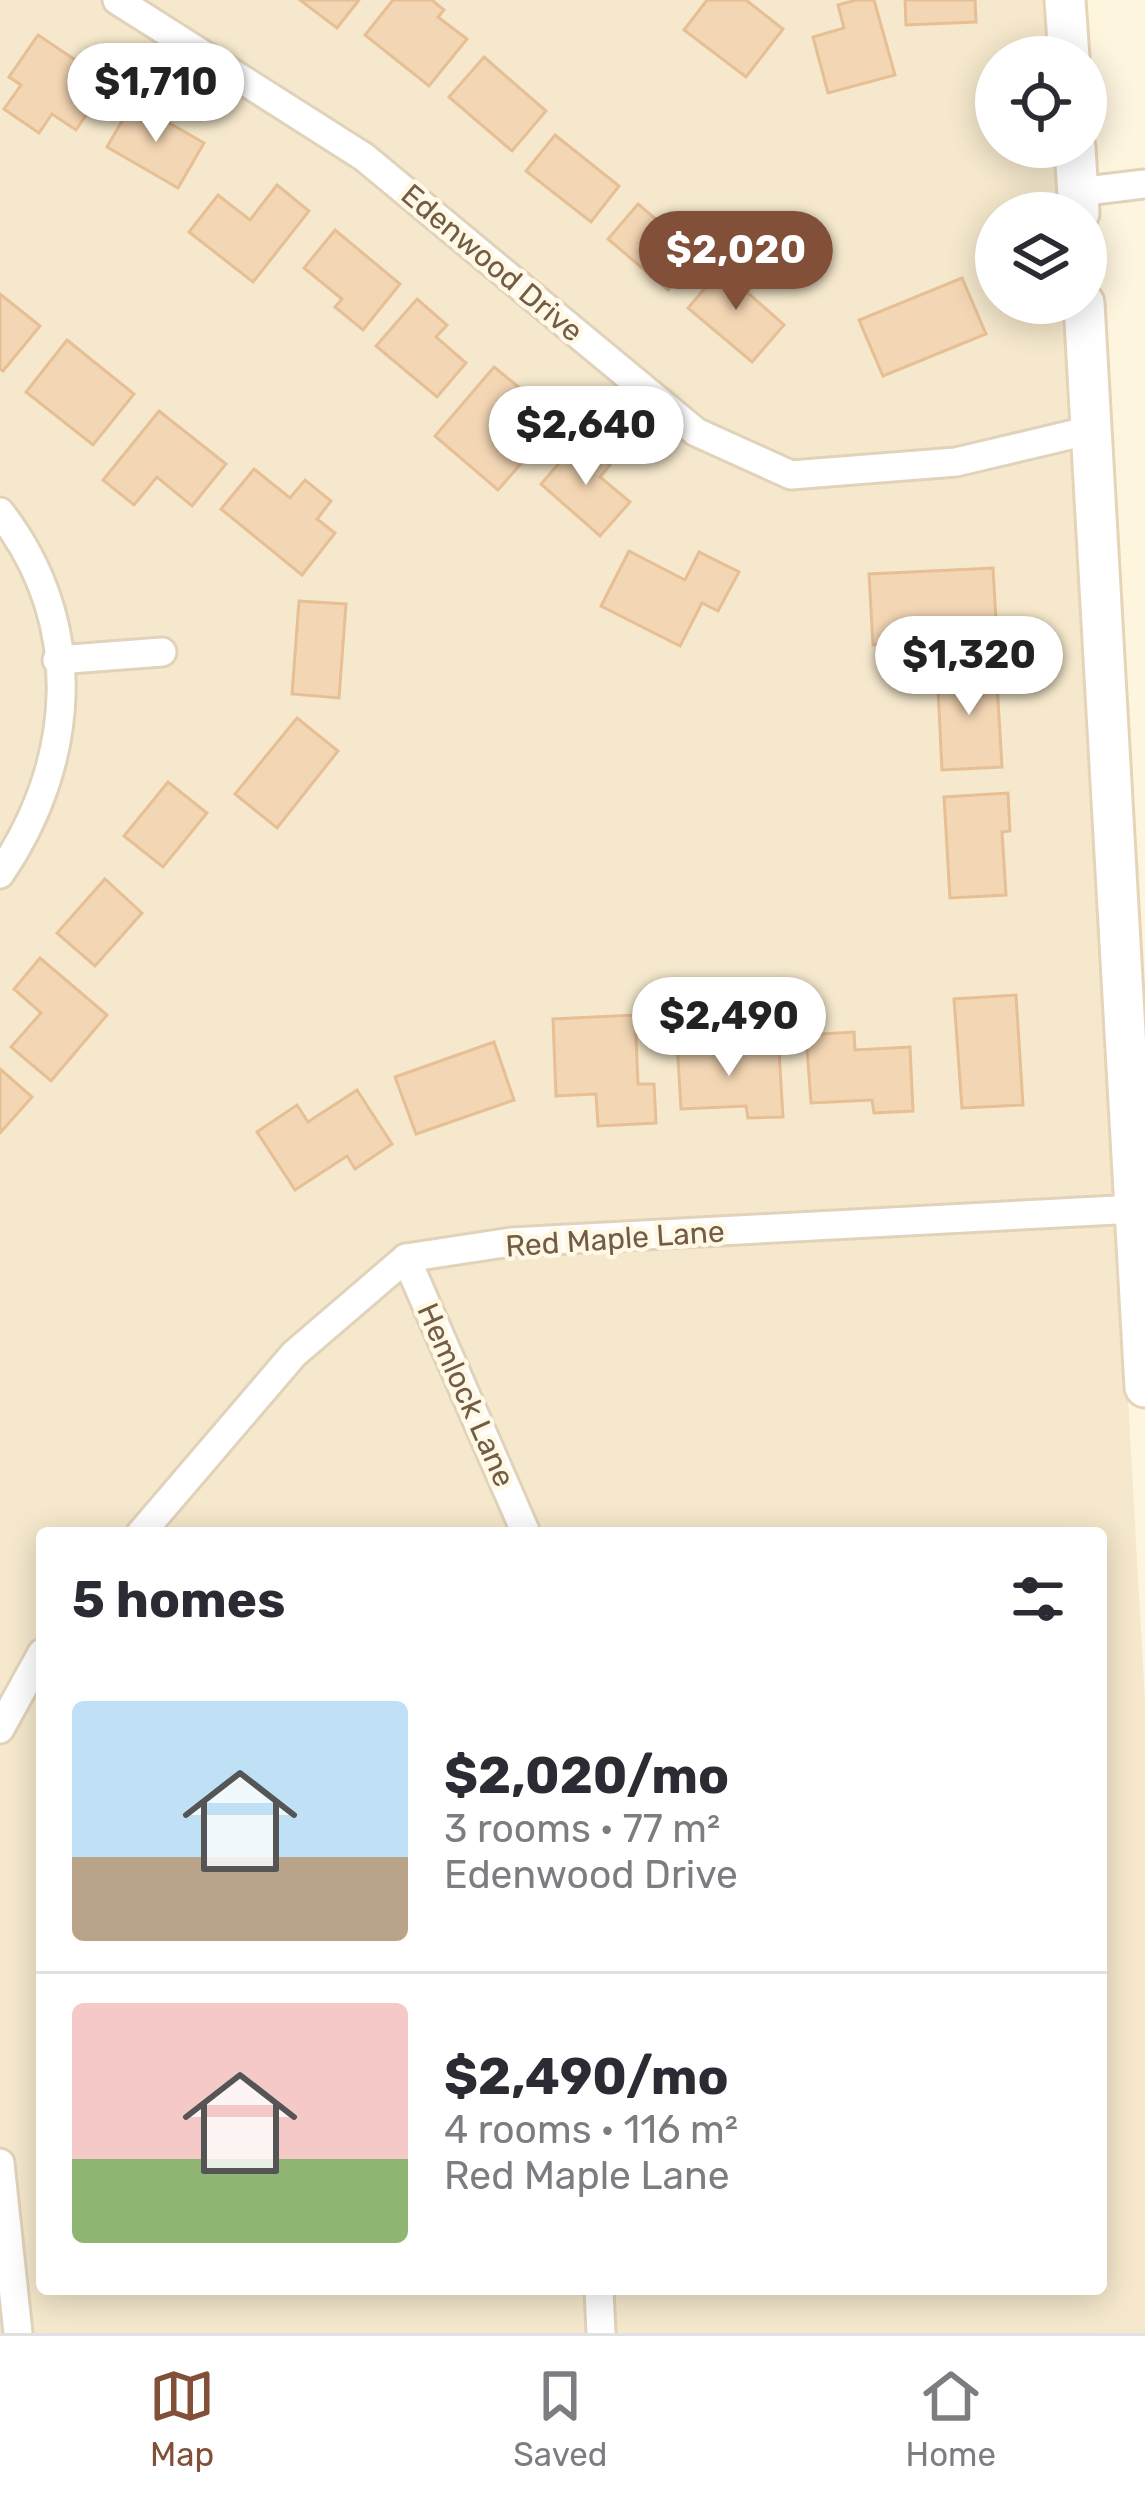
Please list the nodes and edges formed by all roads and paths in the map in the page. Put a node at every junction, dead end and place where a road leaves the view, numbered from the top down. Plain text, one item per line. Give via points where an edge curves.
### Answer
1 (117, 0) edge
2 (1065, 0) edge
3 (1068, 36) edge
4 (1145, 184) edge
5 (1107, 194) edge
6 (1085, 324) edge
7 (1091, 430) junction
8 (0, 512) edge
9 (162, 652) dead end
10 (58, 671) junction
11 (0, 874) edge
12 (1136, 1209) junction
13 (406, 1258) junction
14 (1145, 1387) edge
15 (146, 1527) edge
16 (523, 1527) edge
17 (36, 1664) edge
18 (0, 1729) edge
19 (0, 2166) edge
20 (598, 2295) edge
21 (18, 2333) edge
22 (601, 2333) edge

1 - 7 street, Edenwood Drive via 364,158 696,432 791,475 956,462
2 - 3 street
4 - 5 street
6 - 7 street
7 - 12 street
8 - 10 street via 22,540 54,615
9 - 10 street
10 - 11 street via 56,760 45,797
12 - 13 street, Red Maple Lane via 511,1242
12 - 14 street
13 - 15 street via 294,1354
13 - 16 street, Hemlock Lane
17 - 18 street
19 - 21 street
20 - 22 street

